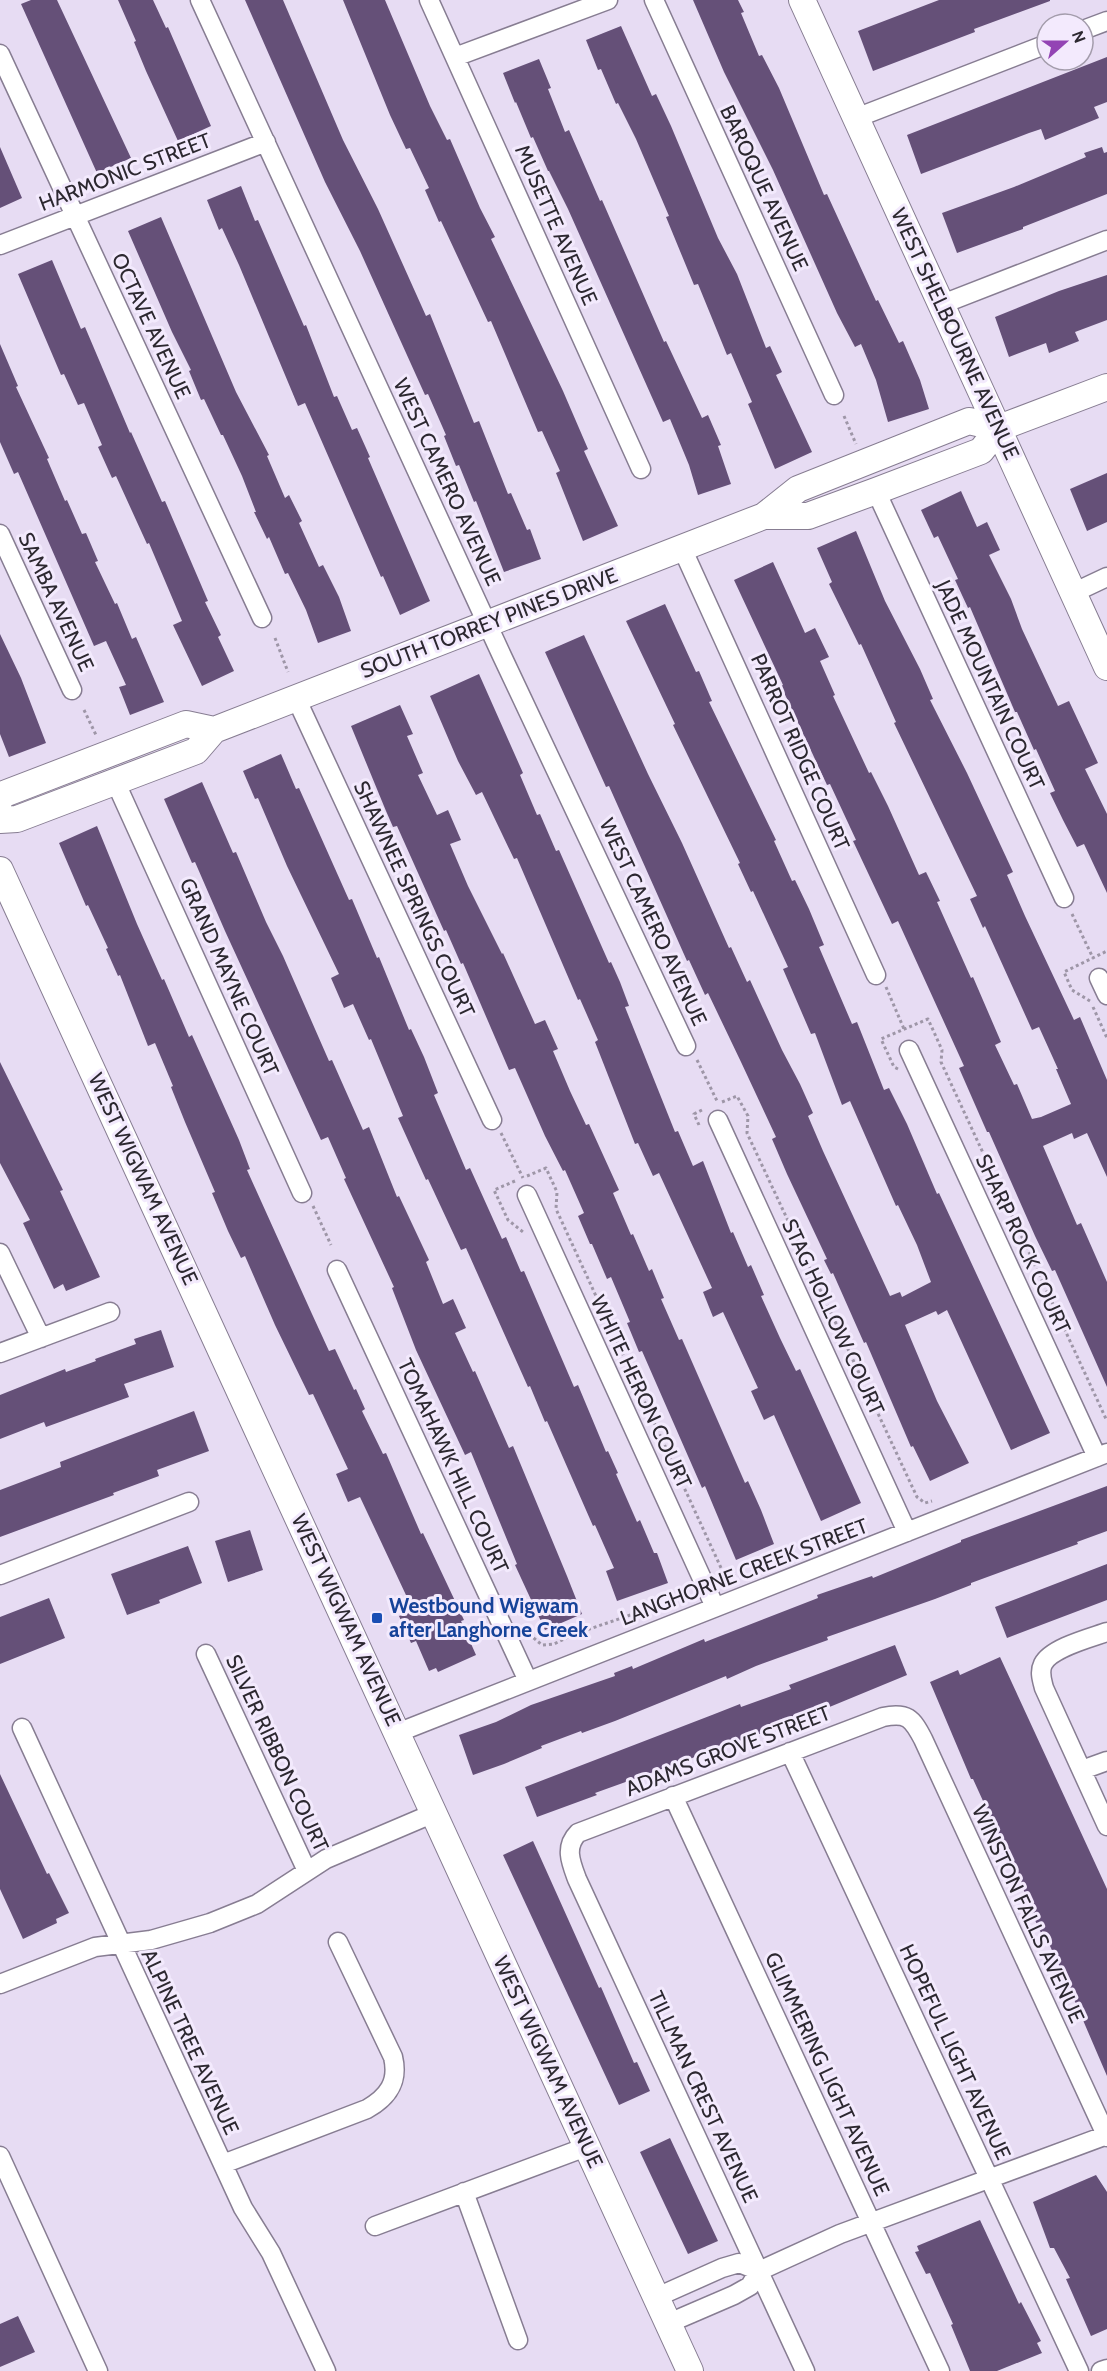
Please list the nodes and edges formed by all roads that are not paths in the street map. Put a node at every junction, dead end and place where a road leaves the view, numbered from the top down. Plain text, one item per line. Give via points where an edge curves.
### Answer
1 (200, 0) edge
2 (429, 0) edge
3 (608, 0) edge
4 (654, 0) edge
5 (802, 0) edge
6 (1035, 49) edge
7 (0, 54) edge
8 (456, 57) junction
9 (856, 118) junction
10 (266, 142) junction
11 (74, 215) junction
12 (1107, 240) edge
13 (0, 245) edge
14 (940, 305) junction
15 (1107, 387) edge
16 (834, 395) dead end
17 (999, 428) junction
18 (641, 469) dead end
19 (876, 491) junction
20 (764, 516) junction
21 (0, 534) edge
22 (682, 548) junction
23 (1107, 577) edge
24 (1073, 593) junction
25 (262, 618) dead end
26 (487, 623) junction
27 (1107, 667) edge
28 (72, 690) dead end
29 (296, 698) junction
30 (213, 730) junction
31 (115, 781) junction
32 (0, 799) edge
33 (0, 820) edge
34 (0, 870) edge
35 (1068, 906) road end
36 (1099, 978) dead end
37 (881, 980) road end
38 (1107, 995) edge
39 (909, 1050) dead end
40 (692, 1052) road end
41 (719, 1112) road end
42 (496, 1126) road end
43 (525, 1187) road end
44 (307, 1199) road end
45 (0, 1253) edge
46 (337, 1270) dead end
47 (110, 1312) dead end
48 (41, 1338) junction
49 (0, 1353) edge
50 (1102, 1455) edge
51 (189, 1502) dead end
52 (907, 1532) junction
53 (0, 1575) edge
54 (715, 1607) junction
55 (1107, 1632) edge
56 (206, 1654) dead end
57 (528, 1681) junction
58 (903, 1715) joint
59 (22, 1728) dead end
60 (397, 1732) junction
61 (790, 1752) junction
62 (1107, 1761) edge
63 (1082, 1770) junction
64 (673, 1796) junction
65 (434, 1813) junction
66 (1107, 1826) edge
67 (572, 1839) joint
68 (307, 1871) junction
69 (338, 1942) dead end
70 (120, 1944) junction
71 (0, 1984) edge
72 (1107, 2135) edge
73 (586, 2147) junction
74 (0, 2156) edge
75 (223, 2164) junction
76 (989, 2178) junction
77 (464, 2192) junction
78 (871, 2222) junction
79 (375, 2226) dead end
80 (759, 2271) junction
81 (657, 2297) junction
82 (669, 2323) junction
83 (518, 2340) dead end
84 (1107, 2369) edge
85 (98, 2371) edge
86 (326, 2371) edge
87 (690, 2371) edge
88 (805, 2371) edge
89 (940, 2371) edge
90 (1079, 2371) edge
91 (1101, 2371) edge

1 - 10 street, WEST CAMERO AVENUE
2 - 8 street, MUSETTE AVENUE
3 - 8 street
4 - 16 street, BAROQUE AVENUE
5 - 9 street, WEST SHELBOURNE AVENUE
6 - 9 street
7 - 11 street, OCTAVE AVENUE
8 - 18 street, MUSETTE AVENUE
9 - 14 street, WEST SHELBOURNE AVENUE
10 - 11 street, HARMONIC STREET
10 - 26 street, WEST CAMERO AVENUE
11 - 13 street, HARMONIC STREET
11 - 25 street, OCTAVE AVENUE
12 - 14 street
14 - 17 street, WEST SHELBOURNE AVENUE
15 - 17 street
17 - 19 street, SOUTH TORREY PINES DRIVE via 981,451
17 - 20 street, SOUTH TORREY PINES DRIVE via 969,421 798,489
17 - 24 street, WEST SHELBOURNE AVENUE
19 - 20 street, SOUTH TORREY PINES DRIVE via 808,516
19 - 35 street, JADE MOUNTAIN COURT
20 - 22 street, SOUTH TORREY PINES DRIVE
21 - 28 street, SAMBA AVENUE
22 - 26 street, SOUTH TORREY PINES DRIVE
22 - 37 street, PARROT RIDGE COURT
23 - 24 street
24 - 27 street, WEST SHELBOURNE AVENUE
26 - 29 street, SOUTH TORREY PINES DRIVE
26 - 40 street, WEST CAMERO AVENUE
29 - 30 street, SOUTH TORREY PINES DRIVE
29 - 42 street, SHAWNEE SPRINGS COURT
30 - 31 street, SOUTH TORREY PINES DRIVE via 196,751
30 - 32 street via 186,724 4,794
31 - 33 street, SOUTH TORREY PINES DRIVE via 16,819
31 - 44 street, GRAND MAYNE COURT
34 - 60 street, WEST WIGWAM AVENUE
36 - 38 street
39 - 50 street, SHARP ROCK COURT
41 - 52 street, STAG HOLLOW COURT
43 - 54 street, WHITE HERON COURT
45 - 48 street
46 - 57 street, TOMAHAWK HILL COURT
47 - 48 street
48 - 49 street
50 - 52 street, LANGHORNE CREEK STREET
51 - 53 street
52 - 54 street, LANGHORNE CREEK STREET
54 - 57 street, LANGHORNE CREEK STREET
55 - 63 street via 1055,1653 1042,1666 1040,1675
56 - 68 street, SILVER RIBBON COURT
57 - 60 street, LANGHORNE CREEK STREET
58 - 61 street, ADAMS GROVE STREET via 883,1717
58 - 72 street, WINSTON FALLS AVENUE via 923,1739
59 - 70 street, ALPINE TREE AVENUE
60 - 65 street, WEST WIGWAM AVENUE
61 - 64 street, ADAMS GROVE STREET
61 - 76 street, HOPEFUL LIGHT AVENUE
62 - 63 street
63 - 66 street
64 - 67 street, ADAMS GROVE STREET via 583,1830
64 - 78 street, GLIMMERING LIGHT AVENUE
65 - 68 street via 326,1859
65 - 73 street, WEST WIGWAM AVENUE
67 - 80 street, TILLMAN CREST AVENUE via 570,1862
68 - 70 street via 257,1904 210,1923 151,1940
69 - 75 street via 393,2057 390,2090 382,2101 367,2109
70 - 71 street via 95,1947
70 - 75 street, ALPINE TREE AVENUE
72 - 76 street
73 - 77 street
73 - 81 street, WEST WIGWAM AVENUE
74 - 85 street
75 - 86 street, ALPINE TREE AVENUE via 243,2208 271,2253
76 - 78 street
76 - 90 street, HOPEFUL LIGHT AVENUE
77 - 79 street
77 - 83 street
78 - 80 street
78 - 89 street, GLIMMERING LIGHT AVENUE
80 - 81 street via 739,2263
80 - 82 street via 750,2286
80 - 88 street, TILLMAN CREST AVENUE
81 - 82 street, WEST WIGWAM AVENUE
82 - 87 street, WEST WIGWAM AVENUE
84 - 91 street

